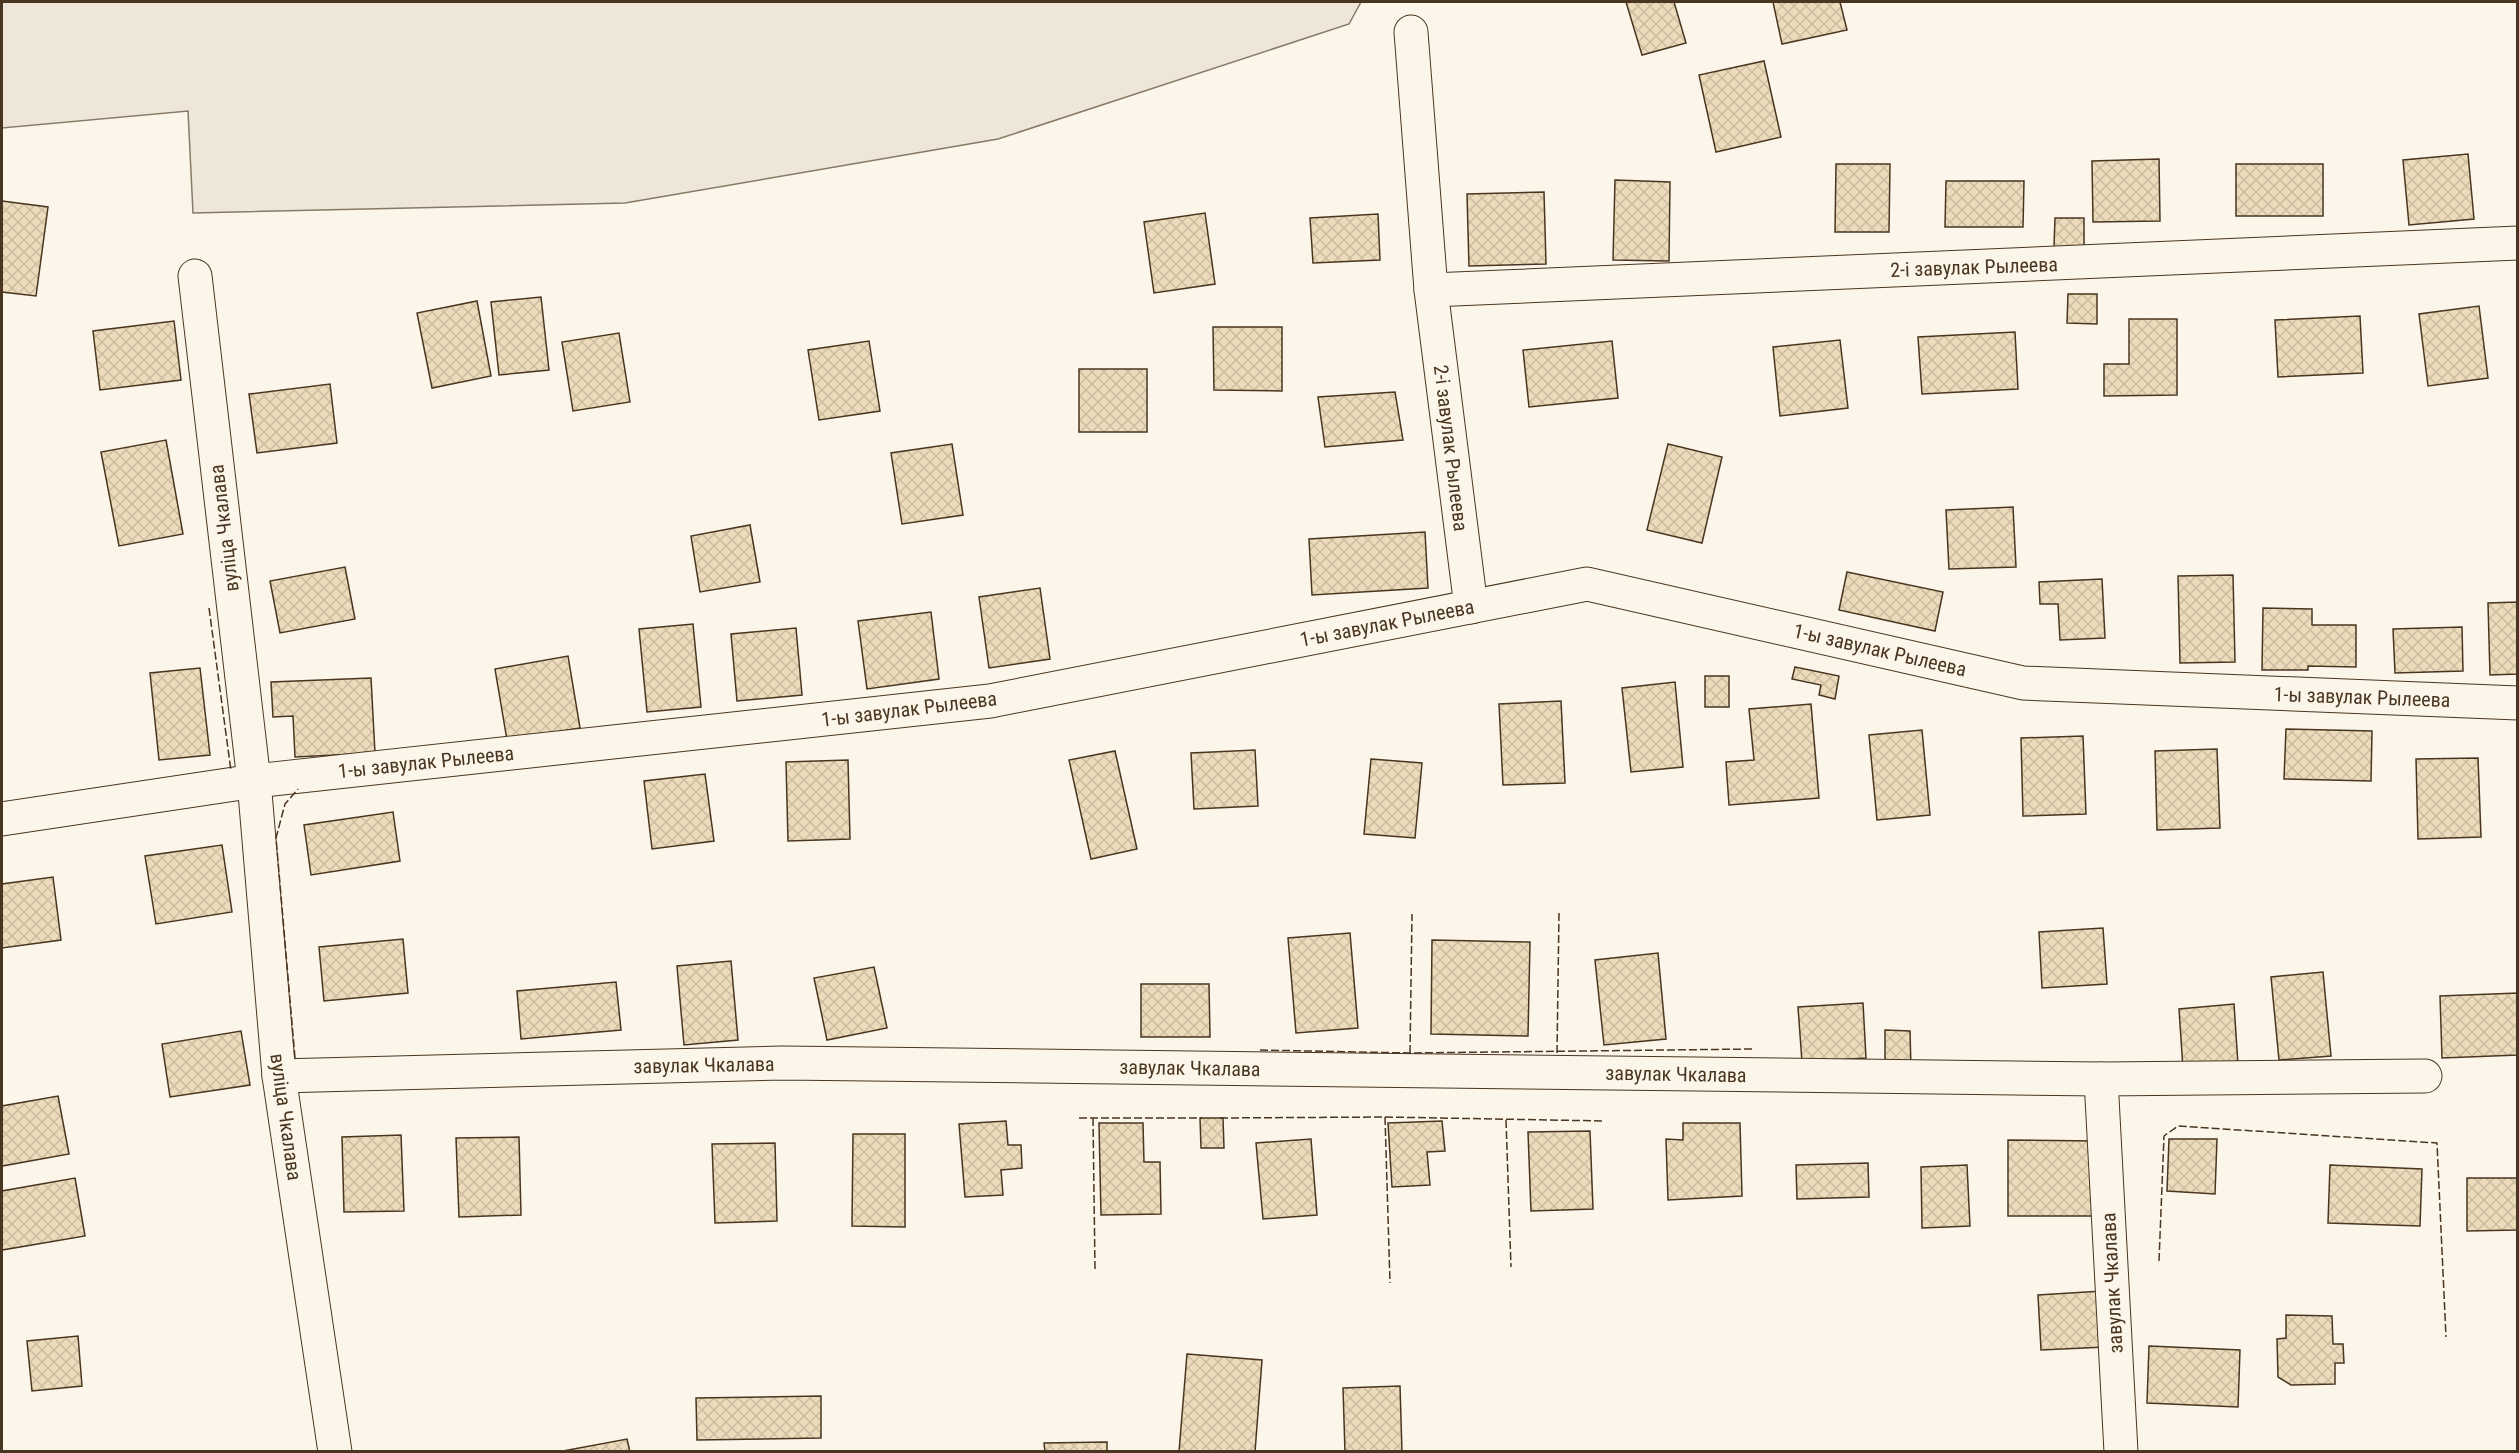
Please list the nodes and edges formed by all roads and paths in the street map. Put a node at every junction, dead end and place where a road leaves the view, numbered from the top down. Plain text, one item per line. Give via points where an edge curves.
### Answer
1 (1411, 32) dead end
2 (2517, 243) edge
3 (195, 276) dead end
4 (1431, 290) junction
5 (1471, 607) junction
6 (2517, 703) edge
7 (254, 781) junction
8 (2, 819) edge
9 (279, 1076) junction
10 (2426, 1076) dead end
11 (2101, 1079) junction
12 (335, 1452) edge
13 (2121, 1452) edge

1 - 4 street, 2-і завулак Рылеева
2 - 4 street, 2-і завулак Рылеева
3 - 7 street, вуліца Чкалава
4 - 5 street, 2-і завулак Рылеева
5 - 6 street, 1-ы завулак Рылеева via 1587,584 2023,683
5 - 7 street, 1-ы завулак Рылеева via 990,701
7 - 8 street
7 - 9 street, вуліца Чкалава
9 - 11 street, завулак Чкалава via 782,1064
9 - 12 street, вуліца Чкалава
10 - 11 street, завулак Чкалава
11 - 13 street, завулак Чкалава

